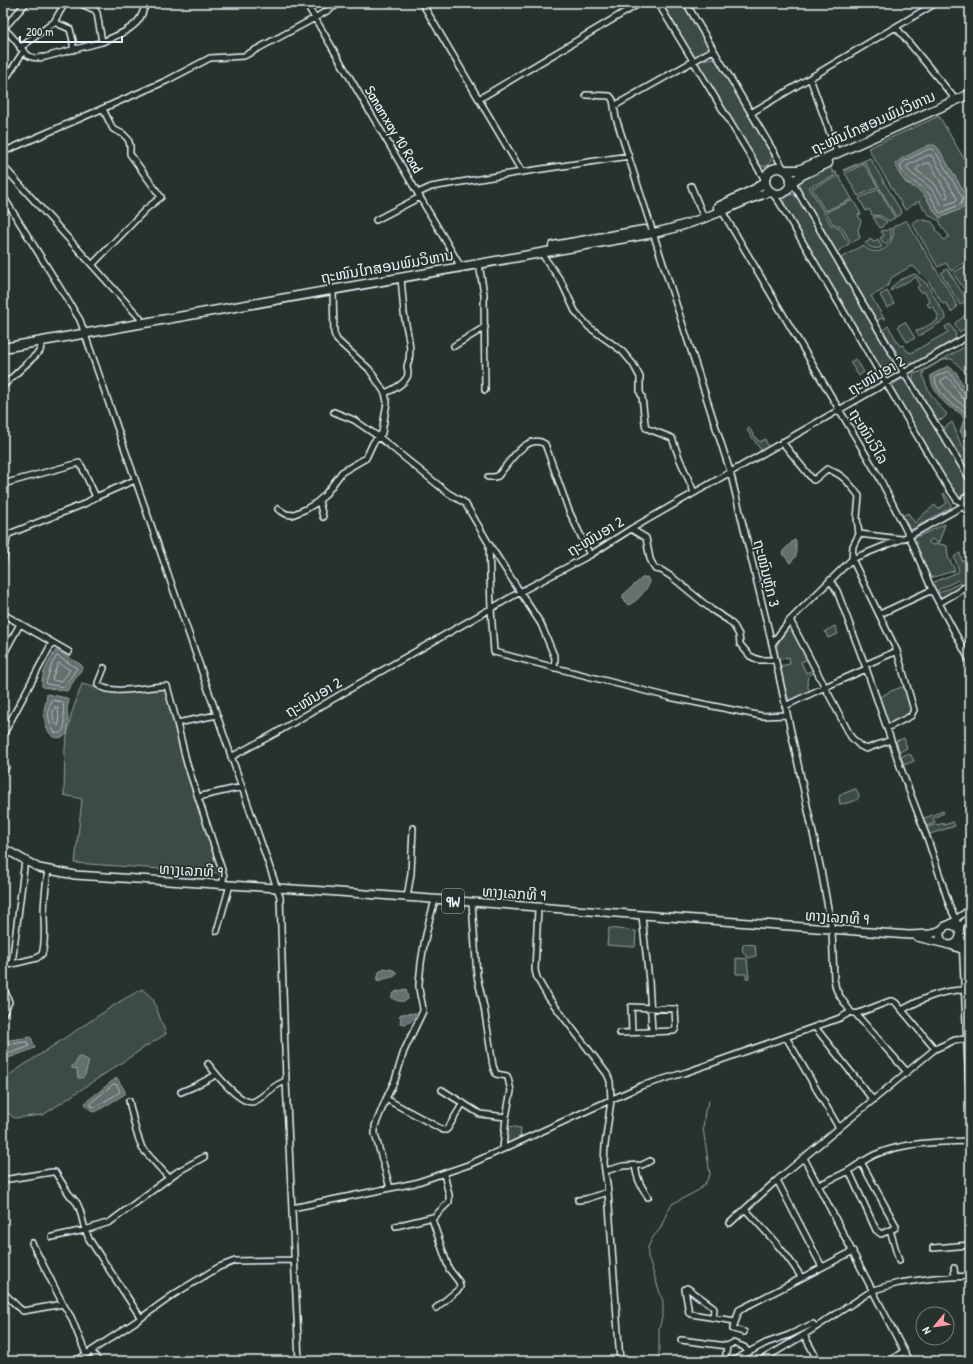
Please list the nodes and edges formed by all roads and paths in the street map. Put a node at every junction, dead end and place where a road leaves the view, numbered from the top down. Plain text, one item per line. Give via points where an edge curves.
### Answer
1 (26, 3) edge
2 (65, 3) edge
3 (79, 3) edge
4 (306, 3) edge
5 (340, 3) edge
6 (422, 3) edge
7 (640, 3) edge
8 (658, 3) edge
9 (686, 3) edge
10 (936, 3) edge
11 (144, 4) edge
12 (927, 5) edge
13 (315, 18) junction
14 (54, 22) junction
15 (896, 27) junction
16 (3, 28) edge
17 (102, 42) junction
18 (22, 50) junction
19 (73, 50) junction
20 (713, 50) junction
21 (692, 62) junction
22 (810, 78) junction
23 (3, 83) edge
24 (970, 94) edge
25 (586, 95) dead end
26 (479, 99) junction
27 (956, 100) junction
28 (970, 100) edge
29 (614, 106) junction
30 (103, 109) junction
31 (751, 113) junction
32 (3, 152) edge
33 (629, 156) junction
34 (834, 156) junction
35 (3, 166) edge
36 (785, 170) junction
37 (522, 172) junction
38 (765, 181) junction
39 (792, 182) junction
40 (691, 186) dead end
41 (772, 193) junction
42 (419, 195) junction
43 (3, 196) edge
44 (722, 211) junction
45 (702, 213) junction
46 (376, 220) dead end
47 (653, 231) junction
48 (580, 244) junction
49 (543, 253) junction
50 (479, 264) junction
51 (92, 265) junction
52 (459, 265) junction
53 (401, 278) junction
54 (333, 290) junction
55 (140, 318) junction
56 (485, 327) junction
57 (83, 330) junction
58 (970, 335) edge
59 (42, 340) junction
60 (3, 342) edge
61 (454, 346) dead end
62 (3, 348) edge
63 (904, 373) junction
64 (887, 383) junction
65 (3, 386) edge
66 (485, 390) dead end
67 (385, 393) junction
68 (839, 410) junction
69 (334, 412) dead end
70 (379, 437) junction
71 (782, 442) junction
72 (730, 471) junction
73 (488, 476) dead end
74 (970, 479) edge
75 (135, 480) junction
76 (3, 484) edge
77 (694, 492) junction
78 (970, 496) edge
79 (96, 497) junction
80 (957, 500) junction
81 (319, 501) junction
82 (278, 509) dead end
83 (966, 509) edge
84 (953, 512) junction
85 (323, 517) dead end
86 (631, 528) junction
87 (859, 534) junction
88 (909, 536) junction
89 (901, 539) junction
90 (489, 544) junction
91 (590, 555) junction
92 (852, 559) junction
93 (3, 562) edge
94 (830, 580) junction
95 (970, 583) edge
96 (932, 590) junction
97 (520, 592) junction
98 (939, 603) junction
99 (491, 609) junction
100 (3, 614) edge
101 (880, 614) junction
102 (790, 620) junction
103 (20, 624) junction
104 (52, 643) junction
105 (772, 644) junction
106 (897, 651) junction
107 (69, 652) dead end
108 (3, 655) edge
109 (775, 660) junction
110 (970, 660) edge
111 (866, 667) junction
112 (104, 668) dead end
113 (554, 668) junction
114 (825, 687) junction
115 (786, 706) junction
116 (217, 715) junction
117 (787, 715) junction
118 (177, 723) junction
119 (5, 726) edge
120 (887, 728) junction
121 (3, 735) edge
122 (891, 740) junction
123 (231, 757) junction
124 (242, 787) junction
125 (202, 796) dead end
126 (413, 828) dead end
127 (3, 848) edge
128 (25, 860) junction
129 (48, 870) junction
130 (222, 885) junction
131 (230, 886) junction
132 (277, 888) junction
133 (407, 898) junction
134 (435, 900) junction
135 (472, 903) junction
136 (538, 908) junction
137 (970, 909) edge
138 (970, 915) edge
139 (642, 916) junction
140 (957, 919) junction
141 (945, 928) junction
142 (832, 930) junction
143 (217, 931) dead end
144 (960, 934) junction
145 (909, 935) junction
146 (947, 944) junction
147 (966, 948) edge
148 (970, 952) edge
149 (970, 958) edge
150 (12, 964) junction
151 (964, 968) junction
152 (3, 974) edge
153 (3, 986) edge
154 (964, 990) junction
155 (651, 1008) junction
156 (902, 1010) junction
157 (854, 1013) junction
158 (3, 1014) edge
159 (815, 1027) junction
160 (652, 1031) junction
161 (632, 1032) junction
162 (620, 1033) dead end
163 (786, 1037) junction
164 (967, 1038) junction
165 (935, 1050) junction
166 (208, 1064) dead end
167 (907, 1072) junction
168 (216, 1075) junction
169 (286, 1081) junction
170 (442, 1090) dead end
171 (181, 1092) dead end
172 (386, 1100) junction
173 (611, 1100) junction
174 (873, 1100) junction
175 (129, 1101) dead end
176 (463, 1103) junction
177 (970, 1109) edge
178 (506, 1117) junction
179 (839, 1128) junction
180 (970, 1141) edge
181 (503, 1149) junction
182 (204, 1157) dead end
183 (804, 1158) junction
184 (650, 1161) dead end
185 (861, 1162) junction
186 (635, 1165) junction
187 (849, 1170) junction
188 (605, 1171) junction
189 (444, 1174) junction
190 (169, 1178) junction
191 (3, 1180) edge
192 (777, 1180) junction
193 (819, 1185) junction
194 (390, 1188) junction
195 (608, 1192) junction
196 (648, 1198) dead end
197 (578, 1200) dead end
198 (292, 1208) junction
199 (745, 1209) junction
200 (433, 1217) junction
201 (730, 1223) dead end
202 (396, 1226) dead end
203 (85, 1230) junction
204 (890, 1230) junction
205 (52, 1237) dead end
206 (32, 1243) dead end
207 (970, 1245) edge
208 (933, 1248) dead end
209 (853, 1251) junction
210 (294, 1260) junction
211 (899, 1261) dead end
212 (822, 1267) junction
213 (954, 1268) dead end
214 (970, 1276) edge
215 (801, 1277) junction
216 (955, 1277) junction
217 (872, 1290) junction
218 (3, 1292) edge
219 (63, 1304) junction
220 (436, 1308) dead end
221 (714, 1317) junction
222 (141, 1318) junction
223 (735, 1321) junction
224 (816, 1327) junction
225 (744, 1332) dead end
226 (804, 1335) junction
227 (681, 1340) dead end
228 (727, 1346) junction
229 (92, 1351) junction
230 (904, 1351) junction
231 (748, 1352) junction
232 (86, 1354) junction
233 (76, 1361) edge
234 (98, 1361) edge
235 (299, 1361) edge
236 (620, 1361) edge
237 (725, 1361) edge
238 (732, 1361) edge
239 (760, 1361) edge
240 (818, 1361) edge
241 (889, 1361) edge
242 (909, 1361) edge

1 - 16 street
2 - 14 street
3 - 17 street via 97,13
4 - 13 street, Sanamxay 10 Road
5 - 13 street
6 - 26 street
7 - 26 street
8 - 21 street
9 - 20 street
10 - 12 street
11 - 17 street via 140,19 133,26
12 - 15 street
13 - 30 street via 244,56 210,58
13 - 42 street, Sanamxay 10 Road
14 - 18 street
14 - 19 street via 70,29
15 - 22 street
15 - 27 street
16 - 18 street
17 - 19 street
18 - 19 street via 30,57 38,58
18 - 23 street
20 - 21 street
20 - 31 street
21 - 29 street
21 - 38 street
22 - 31 street
22 - 34 street
24 - 27 highway, ຖະໜົນໄກສອນພົມວິຫານ
25 - 29 street via 610,96
26 - 37 street
27 - 34 highway, ຖະໜົນໄກສອນພົມວິຫານ
28 - 34 highway, ຖະໜົນໄກສອນພົມວິຫານ
29 - 33 street, ຖະໜົນຫຼັກ 3
30 - 32 street
30 - 51 street via 113,129 128,139 130,154 161,197
31 - 36 street
33 - 37 street
33 - 47 street, ຖະໜົນຫຼັກ 3
34 - 36 highway, ຖະໜົນໄກສອນພົມວິຫານ via 799,170
34 - 39 highway, ຖະໜົນໄກສອນພົມວິຫານ
35 - 51 street
36 - 38 highway via 772,170
36 - 39 highway
37 - 42 street via 431,187
38 - 41 highway
38 - 45 highway, ຖະໜົນໄກສອນພົມວິຫານ via 755,189
39 - 41 highway via 785,193
39 - 63 street
40 - 45 street
41 - 44 highway, ຖະໜົນໄກສອນພົມວິຫານ via 758,195
41 - 64 street via 780,202
42 - 46 street
42 - 52 street, Sanamxay 10 Road
43 - 57 street via 77,314
44 - 47 highway, ຖະໜົນໄກສອນພົມວິຫານ via 679,227
44 - 68 street, ຖະໜົນວິໄລ
45 - 47 highway, ຖະໜົນໄກສອນພົມວິຫານ
47 - 48 highway, ຖະໜົນໄກສອນພົມວິຫານ
47 - 72 street, ຖະໜົນຫຼັກ 3
48 - 49 highway, ຖະໜົນໄກສອນພົມວິຫານ
48 - 52 highway, ຖະໜົນໄກສອນພົມວິຫານ
49 - 50 highway, ຖະໜົນໄກສອນພົມວິຫານ
49 - 77 street via 561,281 575,311 589,327 622,350 633,364 640,377 646,428 672,438
50 - 52 highway, ຖະໜົນໄກສອນພົມວິຫານ
50 - 56 street via 484,294
51 - 55 street
52 - 53 highway, ຖະໜົນໄກສອນພົມວິຫານ
52 - 55 highway, ຖະໜົນໄກສອນພົມວິຫານ
53 - 54 highway, ຖະໜົນໄກສອນພົມວິຫານ
53 - 67 street via 410,360 406,378 398,387
54 - 57 highway, ຖະໜົນໄກສອນພົມວິຫານ
54 - 67 street via 334,333 337,340 369,370
55 - 57 highway, ຖະໜົນໄກສອນພົມວິຫານ
56 - 61 street
56 - 66 street
57 - 59 highway, ຖະໜົນໄກສອນພົມວິຫານ
57 - 60 highway, ຖະໜົນໄກສອນພົມວິຫານ
57 - 75 street
58 - 63 street, ຖະໜົນອາ 2
59 - 62 highway, ຖະໜົນໄກສອນພົມວິຫານ
59 - 65 street via 40,351
63 - 64 street, ຖະໜົນອາ 2
63 - 74 street
64 - 68 street, ຖະໜົນອາ 2
64 - 80 street
67 - 70 street via 385,417
68 - 71 street, ຖະໜົນອາ 2
68 - 88 street, ຖະໜົນວິໄລ via 879,477
69 - 70 street via 354,420
70 - 81 street via 372,443 366,458 342,472
70 - 90 street via 448,493 465,503
71 - 72 street, ຖະໜົນອາ 2
71 - 87 street via 813,480 827,469 846,480 859,496
72 - 77 street, ຖະໜົນອາ 2
72 - 105 street, ຖະໜົນຫຼັກ 3
73 - 91 street via 498,476 528,442 545,444 569,511
75 - 79 street
75 - 116 street
76 - 79 street via 79,463
77 - 86 street, ຖະໜົນອາ 2
78 - 83 street via 966,497
79 - 93 street via 9,534
80 - 83 street
80 - 84 street
81 - 82 street via 292,515
81 - 85 street
83 - 84 street
84 - 88 street
86 - 91 street, ຖະໜົນອາ 2
86 - 109 street via 646,538 650,559 655,569 672,577 728,620 739,635 740,644 750,656 759,660
87 - 89 street
87 - 92 street via 853,546
88 - 89 street
88 - 96 street, ຖະໜົນວິໄລ
89 - 92 street
90 - 97 street
90 - 99 street
91 - 97 street, ຖະໜົນອາ 2
92 - 94 street
92 - 101 street
94 - 102 street
94 - 111 street via 837,591
95 - 98 street
96 - 98 street, ຖະໜົນວິໄລ
96 - 101 street
97 - 99 street, ຖະໜົນອາ 2
97 - 113 street via 541,624 555,658
98 - 110 street, ຖະໜົນວິໄລ
99 - 113 street via 494,652
99 - 123 street, ຖະໜົນອາ 2
100 - 103 street
101 - 106 street
102 - 105 street
102 - 114 street
103 - 104 street
103 - 108 street
104 - 107 street
104 - 119 street
105 - 109 street, ຖະໜົນຫຼັກ 3
106 - 111 street
106 - 120 street via 914,710 911,716
109 - 115 street, ຖະໜົນຫຼັກ 3
111 - 114 street
111 - 120 street
112 - 118 street via 98,683 102,687 116,690 167,686
113 - 117 street via 668,697 762,716
114 - 115 street
114 - 122 street via 851,737 860,746 866,749
115 - 117 street, ຖະໜົນຫຼັກ 3
116 - 118 street
116 - 123 street
117 - 142 street, ຖະໜົນຫຼັກ 3
118 - 130 street via 186,764 224,876
119 - 121 street
120 - 122 street
122 - 140 street via 950,907
123 - 124 street
124 - 125 street
124 - 132 street
126 - 133 street
127 - 128 main road, ທາງເລກທີ 9 / 9W
128 - 129 main road, ທາງເລກທີ 9 / 9W
128 - 150 street
129 - 130 main road, ທາງເລກທີ 9 / 9W via 75,875
129 - 150 street via 42,954 37,958
130 - 131 main road, ທາງເລກທີ 9 / 9W
131 - 132 main road, ທາງເລກທີ 9 / 9W
131 - 143 street
132 - 133 main road, ທາງເລກທີ 9 / 9W
132 - 169 street via 280,897
133 - 134 main road, ທາງເລກທີ 9 / 9W
134 - 135 main road, ທາງເລກທີ 9 / 9W
134 - 172 street via 418,984 423,1010 408,1040
135 - 136 main road, ທາງເລກທີ 9 / 9W
135 - 178 street via 477,976 493,1066 496,1074 507,1076 510,1085
136 - 139 main road, ທາງເລກທີ 9 / 9W
136 - 173 street via 535,970 537,978 548,997 607,1074
137 - 140 street
138 - 144 street via 963,922
139 - 142 main road, ທາງເລກທີ 9 / 9W
139 - 155 street
140 - 141 street
140 - 144 street
141 - 144 main road, ທາງເລກທີ 9 / 9W via 955,927
141 - 145 main road, ທາງເລກທີ 9 / 9W via 931,934
141 - 146 main road via 941,938
142 - 145 main road, ທາງເລກທີ 9 / 9W
142 - 157 street, ຖະໜົນຫຼັກ 3 via 836,989
144 - 146 main road via 956,943
144 - 147 main road, ທາງເລກທີ 9 / 9W
145 - 146 main road, ທາງເລກທີ 9 / 9W
146 - 147 main road, ທາງເລກທີ 9 / 9W
147 - 148 main road, ທາງເລກທີ 9 / 9W
147 - 151 street
149 - 151 street
150 - 152 street via 4,966
151 - 154 street
153 - 158 street via 9,1003
154 - 156 street via 940,992
154 - 164 street
155 - 160 street
155 - 160 street via 675,1009 676,1028 674,1031
155 - 161 street via 631,1007
156 - 157 street via 890,1001
156 - 165 street
157 - 159 street
157 - 167 street, ຖະໜົນຫຼັກ 3
159 - 163 street
159 - 174 street
160 - 161 street
161 - 162 street
163 - 173 street via 641,1086
163 - 179 street
164 - 165 street via 954,1040
164 - 177 street
165 - 167 street
166 - 168 street
167 - 174 street
168 - 169 street via 243,1100 252,1103
168 - 171 street
169 - 198 street
170 - 176 street
172 - 176 street via 443,1130 448,1128
172 - 194 street via 375,1131
173 - 181 street
173 - 188 street via 605,1145
174 - 179 street
175 - 190 street via 142,1148
176 - 178 street via 480,1114
178 - 181 street
179 - 183 street
180 - 185 street via 897,1148
181 - 189 street
182 - 190 street
183 - 192 street
183 - 193 street
184 - 186 street
185 - 187 street
185 - 204 street via 896,1226
186 - 188 street
186 - 196 street via 637,1177
187 - 193 street
187 - 204 street via 876,1230 881,1234
188 - 195 street
189 - 194 street
189 - 200 street via 449,1202
190 - 203 street via 110,1222
191 - 203 street via 55,1172 77,1203
192 - 199 street
192 - 212 street
193 - 209 street
194 - 198 street
195 - 197 street
195 - 236 street
198 - 210 street
199 - 201 street
199 - 215 street via 781,1249
200 - 202 street
200 - 220 street via 449,1269 460,1287
203 - 205 street
203 - 222 street
204 - 211 street
206 - 219 street
207 - 208 street
209 - 212 street
209 - 217 street
210 - 222 street via 241,1260 219,1267 176,1292
210 - 235 street
212 - 215 street
213 - 216 street
214 - 216 street
215 - 223 street via 738,1310
216 - 217 street via 899,1283
217 - 224 street
217 - 230 street
218 - 219 street via 24,1311
219 - 232 street
221 - 221 street via 689,1313 685,1289 712,1306
221 - 223 street
222 - 229 street
223 - 225 street via 733,1329
224 - 226 street
224 - 231 street via 814,1324 810,1325
226 - 239 street
226 - 240 street
227 - 228 street
228 - 231 street via 733,1343 744,1347
228 - 237 street
229 - 232 street
229 - 234 street
230 - 241 street
230 - 242 street
231 - 238 street
232 - 233 street

